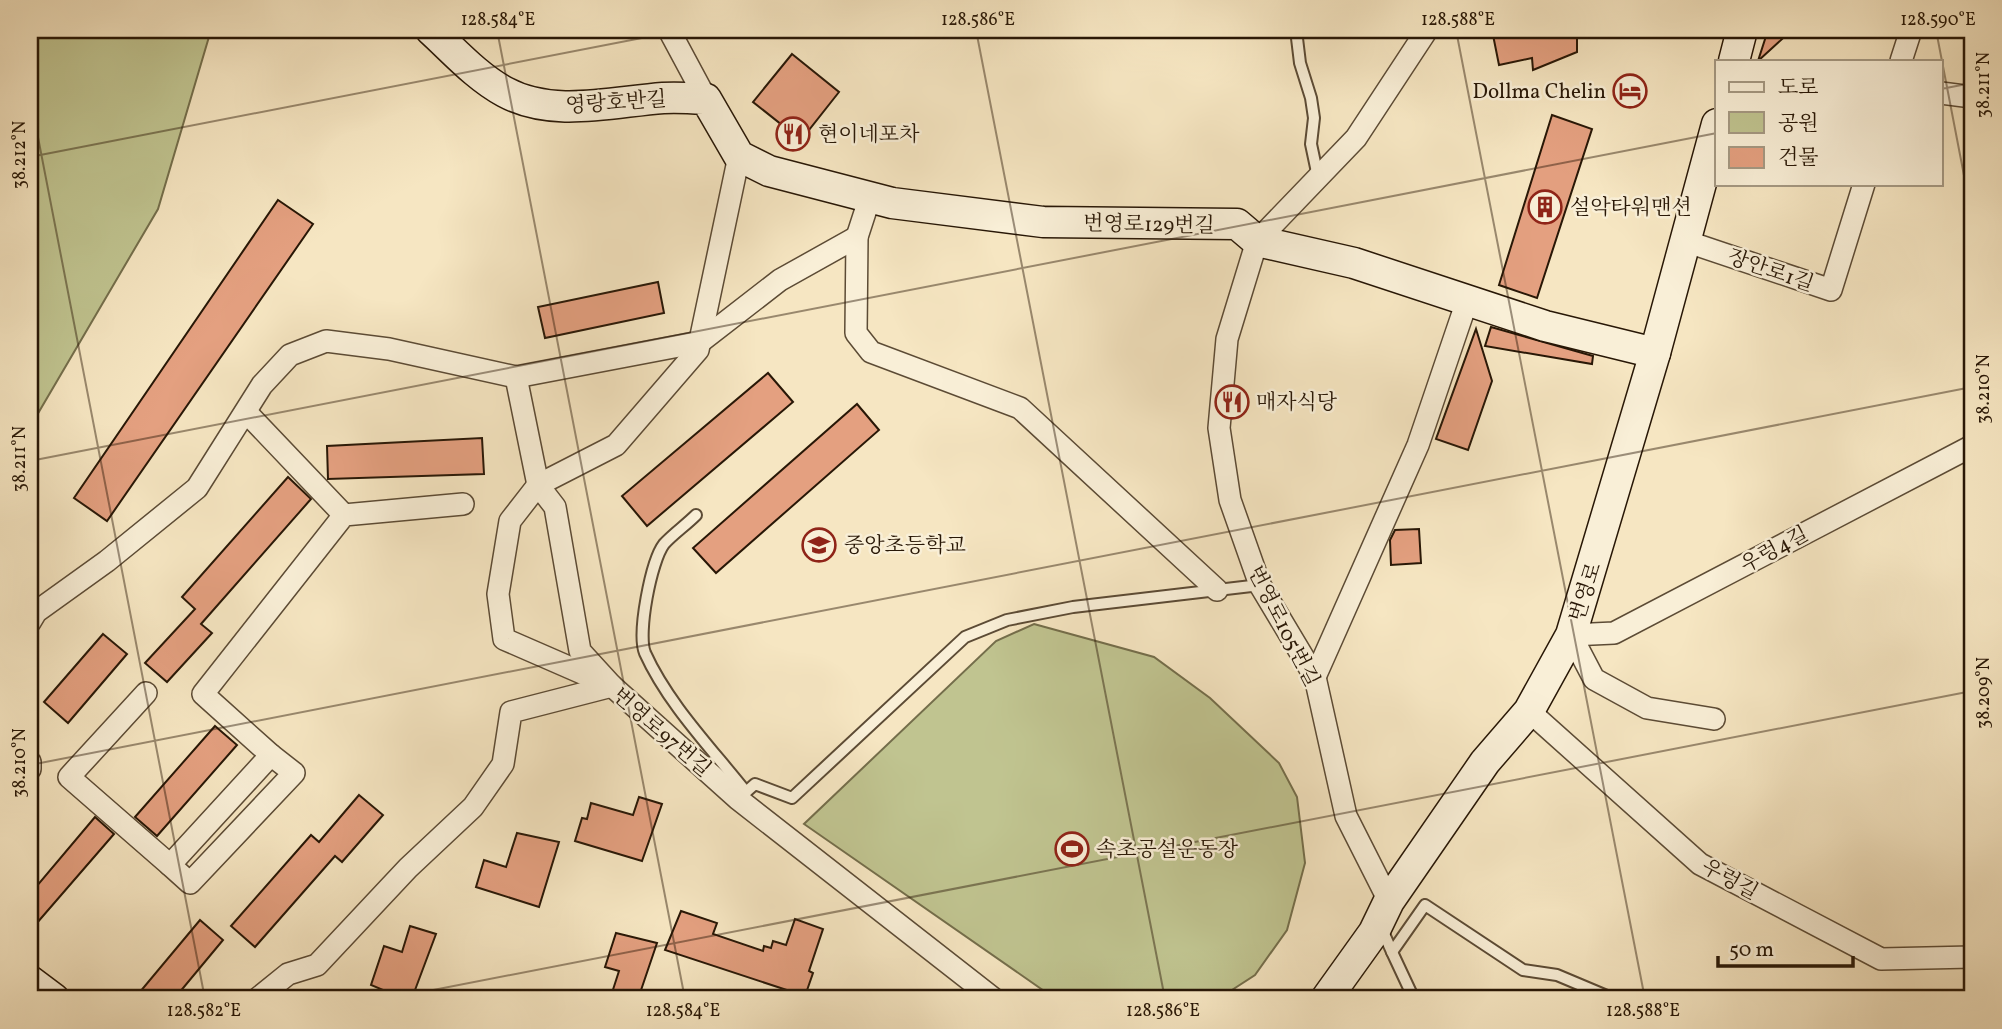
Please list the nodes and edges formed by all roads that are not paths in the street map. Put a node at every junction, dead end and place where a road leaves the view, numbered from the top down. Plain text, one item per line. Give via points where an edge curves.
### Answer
1 (431, 30) edge
2 (669, 30) edge
3 (1296, 30) edge
4 (1742, 30) edge
5 (1911, 30) edge
6 (1426, 31) edge
7 (1734, 60) edge
8 (1901, 60) edge
9 (1942, 93) edge
10 (1972, 97) edge
11 (706, 99) junction
12 (1715, 131) edge
13 (739, 156) junction
14 (1318, 177) junction
15 (1863, 186) edge
16 (870, 197) junction
17 (857, 237) junction
18 (1257, 241) junction
19 (1685, 241) junction
20 (1467, 302) junction
21 (700, 342) junction
22 (1655, 353) junction
23 (516, 377) junction
24 (246, 412) junction
25 (1972, 446) edge
26 (538, 485) junction
27 (463, 504) dead end
28 (344, 515) junction
29 (696, 515) dead end
30 (1260, 585) junction
31 (1217, 590) junction
32 (30, 622) edge
33 (1571, 635) junction
34 (1315, 677) junction
35 (612, 687) junction
36 (146, 693) dead end
37 (1529, 711) junction
38 (1714, 719) dead end
39 (271, 755) junction
40 (30, 761) edge
41 (30, 769) edge
42 (742, 796) junction
43 (170, 866) junction
44 (1384, 911) junction
45 (1392, 952) junction
46 (1972, 957) edge
47 (30, 981) edge
48 (54, 999) edge
49 (257, 999) edge
50 (994, 999) edge
51 (1326, 999) edge
52 (1414, 999) edge
53 (1614, 999) edge

1 - 11 street, 영랑호반길 via 505,93 554,106
2 - 11 street, 영랑호반길
3 - 14 lane via 1314,118 1311,144
4 - 7 street
5 - 8 street
6 - 14 street, 번영로105번길 via 1356,138
9 - 10 street
11 - 13 street
12 - 19 street, 번영로
13 - 16 street, 번영로129번길 via 769,171
13 - 21 street, 번영로97번길
14 - 18 street, 번영로105번길
15 - 19 street, 장안로1길 via 1831,290
16 - 17 street
16 - 18 street, 번영로129번길 via 1043,222 1237,224
17 - 21 street via 780,280
17 - 31 street via 856,333 871,352 1020,408
18 - 20 street, 번영로129번길 via 1410,279
18 - 30 street, 번영로105번길 via 1227,339 1219,428 1230,500
19 - 22 street, 번영로
20 - 22 street, 번영로129번길
20 - 34 street via 1418,445
21 - 23 street
21 - 26 street, 번영로97번길 via 698,350 616,444
22 - 33 street, 번영로
23 - 24 street via 389,349 326,341 290,355 262,385
23 - 26 street
24 - 28 street
24 - 32 street via 197,488 36,612
25 - 33 street, 우렁4길 via 1614,633
26 - 35 street via 555,507 580,651
26 - 35 street, 번영로97번길 via 510,521 498,594 504,639
27 - 28 street
28 - 39 street via 203,694
29 - 42 lane via 663,545 654,565 643,625 644,651
30 - 31 lane
30 - 34 street, 번영로105번길
31 - 42 lane via 1073,607 1007,620 965,637 792,798 755,784
33 - 37 street, 번영로
33 - 38 street via 1594,678 1647,708
34 - 44 street, 번영로105번길 via 1346,816
35 - 42 street, 번영로97번길
35 - 49 street via 512,712 503,764 473,807 317,965 288,974
36 - 43 street via 69,777
37 - 44 street, 번영로 via 1485,762
37 - 46 street, 우렁길 via 1700,864 1881,959
39 - 43 street
39 - 43 street via 294,773 190,883
40 - 41 street
42 - 50 street, 번영로97번길
44 - 45 lane
44 - 51 street, 번영로
45 - 52 lane
45 - 53 lane via 1425,905 1523,970 1557,975
47 - 48 street

